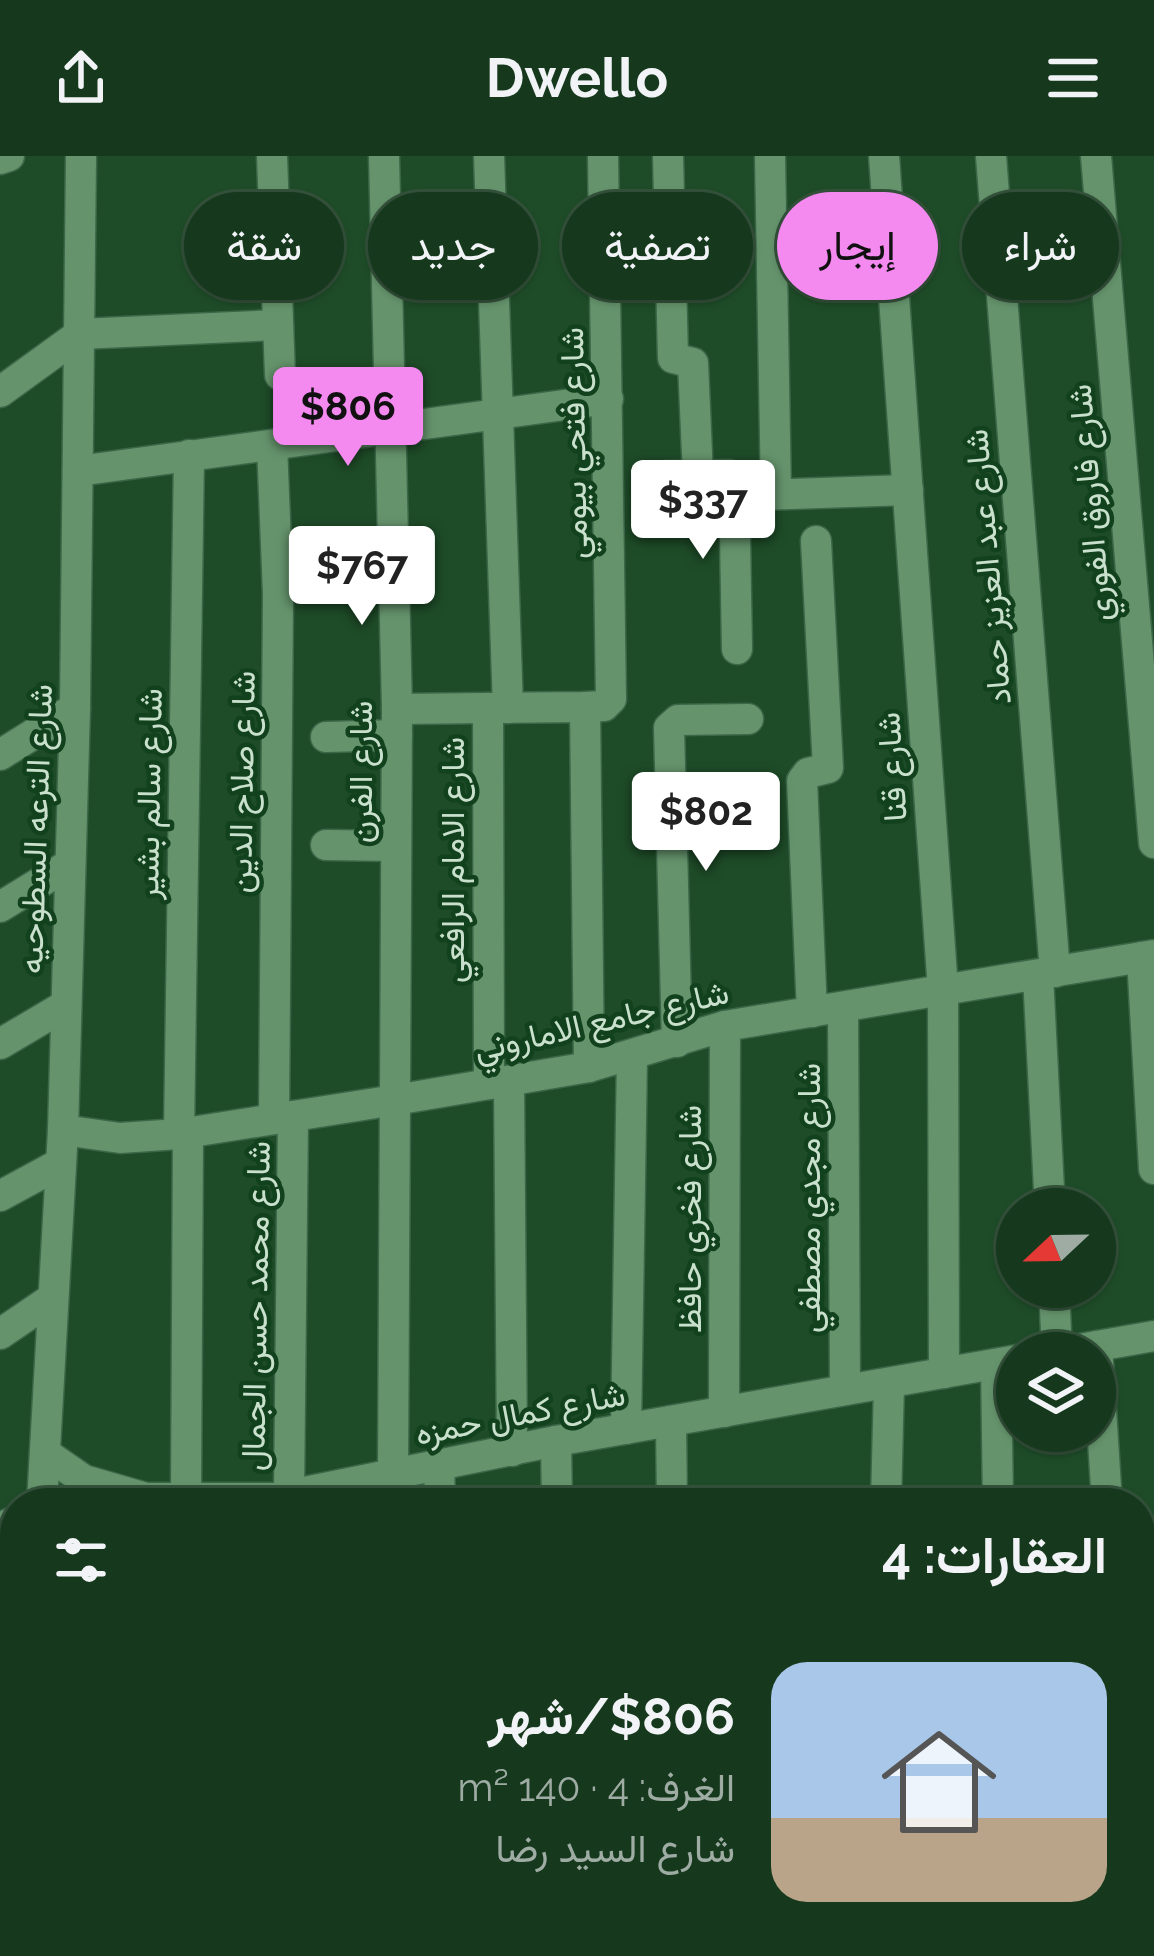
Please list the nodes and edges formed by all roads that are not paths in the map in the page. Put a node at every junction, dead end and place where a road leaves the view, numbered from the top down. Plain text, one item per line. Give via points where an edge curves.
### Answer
1 (9, 156) edge
2 (80, 156) edge
3 (272, 156) edge
4 (384, 156) edge
5 (489, 156) edge
6 (603, 156) edge
7 (668, 156) edge
8 (770, 156) edge
9 (884, 156) edge
10 (991, 156) edge
11 (1096, 156) edge
12 (0, 159) edge
13 (278, 325) junction
14 (80, 334) junction
15 (280, 375) dead end
16 (0, 392) edge
17 (608, 399) junction
18 (496, 414) junction
19 (389, 432) junction
20 (272, 445) junction
21 (189, 455) junction
22 (78, 471) junction
23 (908, 490) junction
24 (776, 494) junction
25 (735, 496) junction
26 (816, 541) dead end
27 (737, 649) dead end
28 (585, 707) junction
29 (75, 708) junction
30 (498, 708) junction
31 (748, 718) dead end
32 (397, 722) junction
33 (326, 737) dead end
34 (0, 755) edge
35 (1154, 843) edge
36 (326, 845) dead end
37 (396, 846) junction
38 (70, 864) junction
39 (0, 907) edge
40 (1148, 956) edge
41 (1046, 973) junction
42 (943, 990) junction
43 (66, 1005) junction
44 (828, 1009) junction
45 (725, 1026) junction
46 (676, 1042) junction
47 (0, 1044) edge
48 (632, 1056) junction
49 (589, 1066) junction
50 (499, 1082) junction
51 (395, 1100) junction
52 (283, 1118) junction
53 (63, 1130) junction
54 (184, 1134) junction
55 (61, 1162) junction
56 (1154, 1169) edge
57 (1050, 1188) edge
58 (0, 1196) edge
59 (53, 1298) junction
60 (0, 1334) edge
61 (1154, 1336) edge
62 (1116, 1343) edge
63 (996, 1364) edge
64 (944, 1373) junction
65 (890, 1383) junction
66 (845, 1390) junction
67 (724, 1412) junction
68 (671, 1421) junction
69 (626, 1429) junction
70 (556, 1442) junction
71 (512, 1451) junction
72 (1001, 1452) edge
73 (1104, 1452) edge
74 (44, 1453) junction
75 (439, 1465) junction
76 (393, 1474) junction
77 (43, 1488) edge
78 (112, 1488) edge
79 (186, 1488) edge
80 (280, 1488) edge
81 (330, 1488) edge
82 (440, 1488) edge
83 (557, 1488) edge
84 (672, 1488) edge
85 (886, 1488) edge
86 (999, 1488) edge
87 (1106, 1488) edge

1 - 12 street
2 - 14 street, شارع الترعه السطوحيه
3 - 13 street
4 - 19 street, شارع الفرن
5 - 18 street, شارع الامام الرافعي
6 - 17 street, شارع فتحي بيومي
7 - 25 street via 673,358 693,361 682,476 729,475
8 - 24 street
9 - 23 street, شارع قنا
10 - 41 street, شارع عبد العزيز حماد
11 - 35 street, شارع فاروق الفوري
13 - 14 street
13 - 15 street
14 - 16 street
14 - 22 street, شارع الترعه السطوحيه
17 - 18 street
17 - 28 street, شارع فتحي بيومي via 613,695 604,706
18 - 19 street
18 - 30 street, شارع الامام الرافعي
19 - 20 street
19 - 32 street, شارع الفرن
20 - 21 street
20 - 52 street, شارع صلاح الدين
21 - 22 street
21 - 54 street, شارع سالم بشير
22 - 29 street, شارع الترعه السطوحيه
23 - 24 street
23 - 42 street, شارع قنا
24 - 25 street
25 - 27 street
26 - 44 street, شارع مجدي مصطفي via 828,768 802,781
28 - 30 street
28 - 49 street
29 - 34 street
29 - 38 street, شارع الترعه السطوحيه
30 - 32 street
30 - 50 street, شارع الامام الرافعي
31 - 46 street via 678,720 669,728
32 - 33 street
32 - 37 street, شارع الفرن
36 - 37 street
37 - 51 street, شارع الفرن
38 - 39 street
38 - 43 street, شارع الترعه السطوحيه
40 - 41 street, شارع جامع الاماروني
40 - 56 street
41 - 42 street, شارع جامع الاماروني
41 - 57 street, شارع عبد العزيز حماد
42 - 44 street, شارع جامع الاماروني
42 - 64 street, شارع قنا
43 - 47 street
43 - 53 street, شارع الترعه السطوحيه
44 - 45 street, شارع جامع الاماروني
44 - 66 street, شارع مجدي مصطفي
45 - 46 street, شارع جامع الاماروني
45 - 67 street, شارع فخري حافظ
46 - 48 street, شارع جامع الاماروني
48 - 49 street, شارع جامع الاماروني
48 - 69 street
49 - 50 street, شارع جامع الاماروني
50 - 51 street, شارع جامع الاماروني
50 - 71 street, شارع الامام الرافعي
51 - 52 street, شارع جامع الاماروني
51 - 76 street, شارع الفرن
52 - 54 street, شارع جامع الاماروني
52 - 80 street, شارع محمد حسن الجمال
53 - 54 street, شارع جامع الاماروني via 120,1138
53 - 55 street, شارع الترعه السطوحيه
54 - 79 street, شارع سالم بشير
55 - 58 street
55 - 59 street, شارع الترعه السطوحيه
59 - 60 street
59 - 74 street, شارع الترعه السطوحيه
61 - 62 street
63 - 64 street, شارع كمال حمزه
64 - 65 street, شارع كمال حمزه
65 - 66 street, شارع كمال حمزه
65 - 85 street
66 - 67 street, شارع كمال حمزه
67 - 68 street, شارع كمال حمزه
68 - 69 street, شارع كمال حمزه
68 - 84 street
69 - 70 street, شارع كمال حمزه
70 - 71 street, شارع كمال حمزه
70 - 83 street
71 - 75 street, شارع كمال حمزه
72 - 86 street
73 - 87 street
74 - 77 street, شارع الترعه السطوحيه
74 - 78 street, شارع كمال حمزه
75 - 76 street, شارع كمال حمزه
75 - 82 street
76 - 81 street, شارع كمال حمزه

